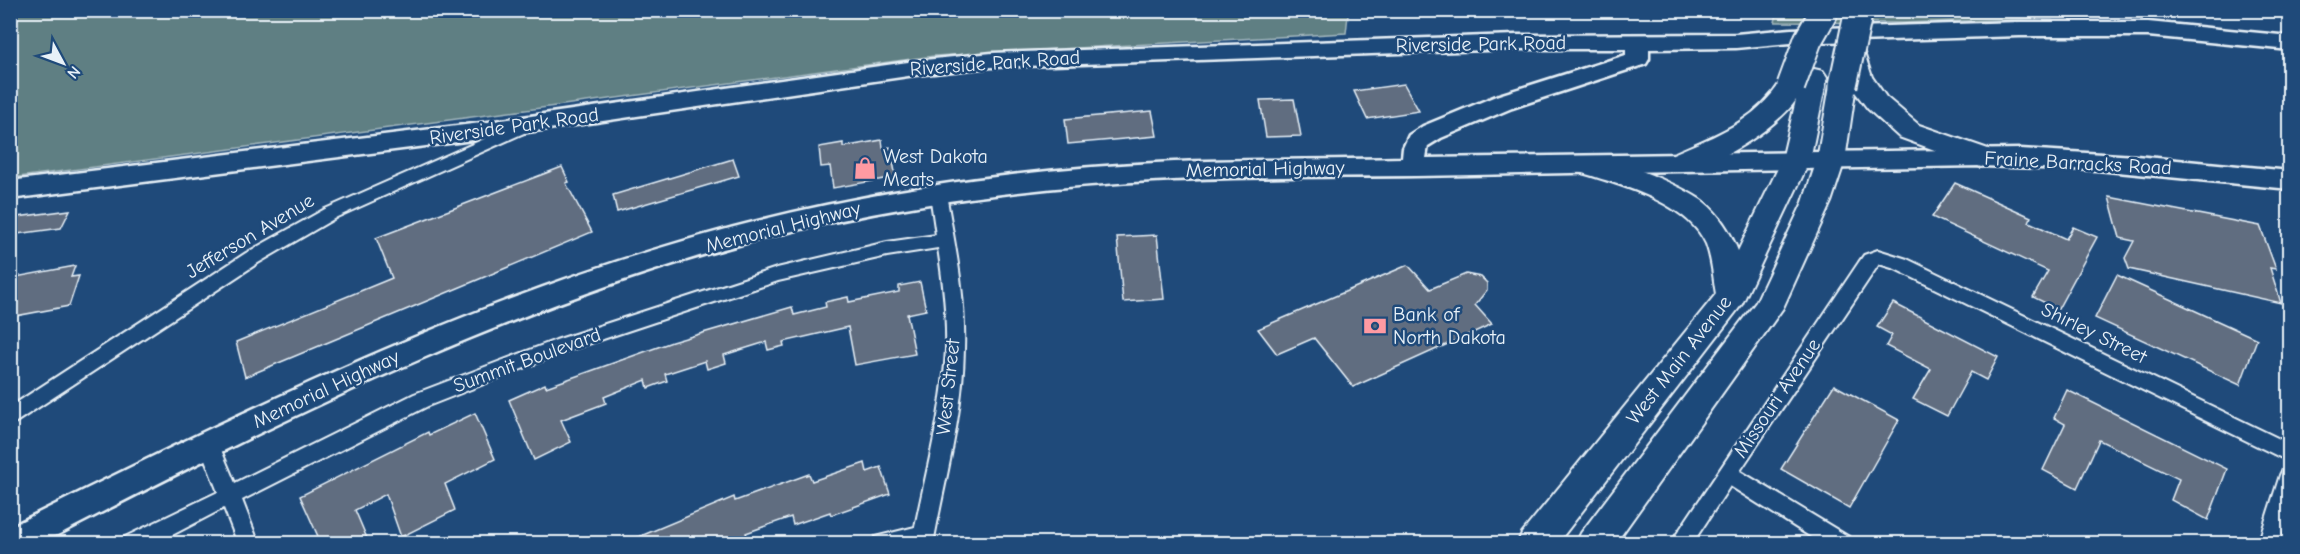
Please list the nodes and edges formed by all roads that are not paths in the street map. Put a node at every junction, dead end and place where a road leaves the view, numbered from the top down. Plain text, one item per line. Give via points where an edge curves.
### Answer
1 (1826, 10) edge
2 (1859, 10) edge
3 (1637, 41) junction
4 (2289, 43) edge
5 (1851, 47) junction
6 (1802, 81) junction
7 (530, 124) junction
8 (1982, 157) junction
9 (1796, 160) junction
10 (1830, 160) junction
11 (1683, 161) junction
12 (1586, 164) junction
13 (1413, 166) junction
14 (2289, 180) edge
15 (10, 190) edge
16 (938, 194) junction
17 (945, 240) junction
18 (1878, 257) joint
19 (1731, 296) junction
20 (10, 418) edge
21 (209, 444) junction
22 (2289, 454) edge
23 (1727, 474) junction
24 (2289, 475) edge
25 (230, 495) junction
26 (923, 539) edge
27 (10, 543) edge
28 (133, 543) edge
29 (249, 543) edge
30 (883, 543) edge
31 (1535, 543) edge
32 (1594, 543) edge
33 (1680, 543) edge
34 (1841, 543) edge
35 (2268, 543) edge

1 - 6 main road, bridge via 1808,40
2 - 5 main road, bridge
3 - 4 main road, Riverside Park Road via 2148,29
3 - 7 main road, Riverside Park Road via 992,60
3 - 13 main road via 1638,59 1504,102 1432,132 1418,141
5 - 8 main road via 1859,79 1876,103 1909,131
5 - 10 main road, bridge
6 - 9 main road
6 - 11 main road via 1776,110 1750,129
7 - 15 main road, Riverside Park Road
7 - 20 street, Jefferson Avenue via 321,218 252,258
8 - 10 main road, Fraine Barracks Road
8 - 14 main road, Fraine Barracks Road via 2104,161
9 - 10 main road, Memorial Highway
9 - 11 main road, Memorial Highway
9 - 19 main road, West Main Avenue
10 - 32 main road, West Main Avenue via 1817,202 1768,308
11 - 12 main road, Memorial Highway
12 - 13 main road, Memorial Highway
12 - 19 main road via 1658,189 1704,219 1717,235 1726,258
13 - 16 main road, Memorial Highway via 1173,171 1054,179
16 - 17 street, West Street
16 - 21 main road, Memorial Highway via 777,226 570,287 395,357
17 - 25 street, Summit Boulevard via 887,249 777,275 562,345 421,400
17 - 26 street, West Street via 954,330 951,400
18 - 22 street, Shirley Street via 1910,268
18 - 23 street, Missouri Avenue via 1865,267
19 - 31 main road, West Main Avenue
21 - 25 street
21 - 27 main road, Memorial Highway
23 - 33 street, Missouri Avenue
23 - 34 street
24 - 35 street
25 - 28 street, Summit Boulevard
25 - 29 street
26 - 30 street

